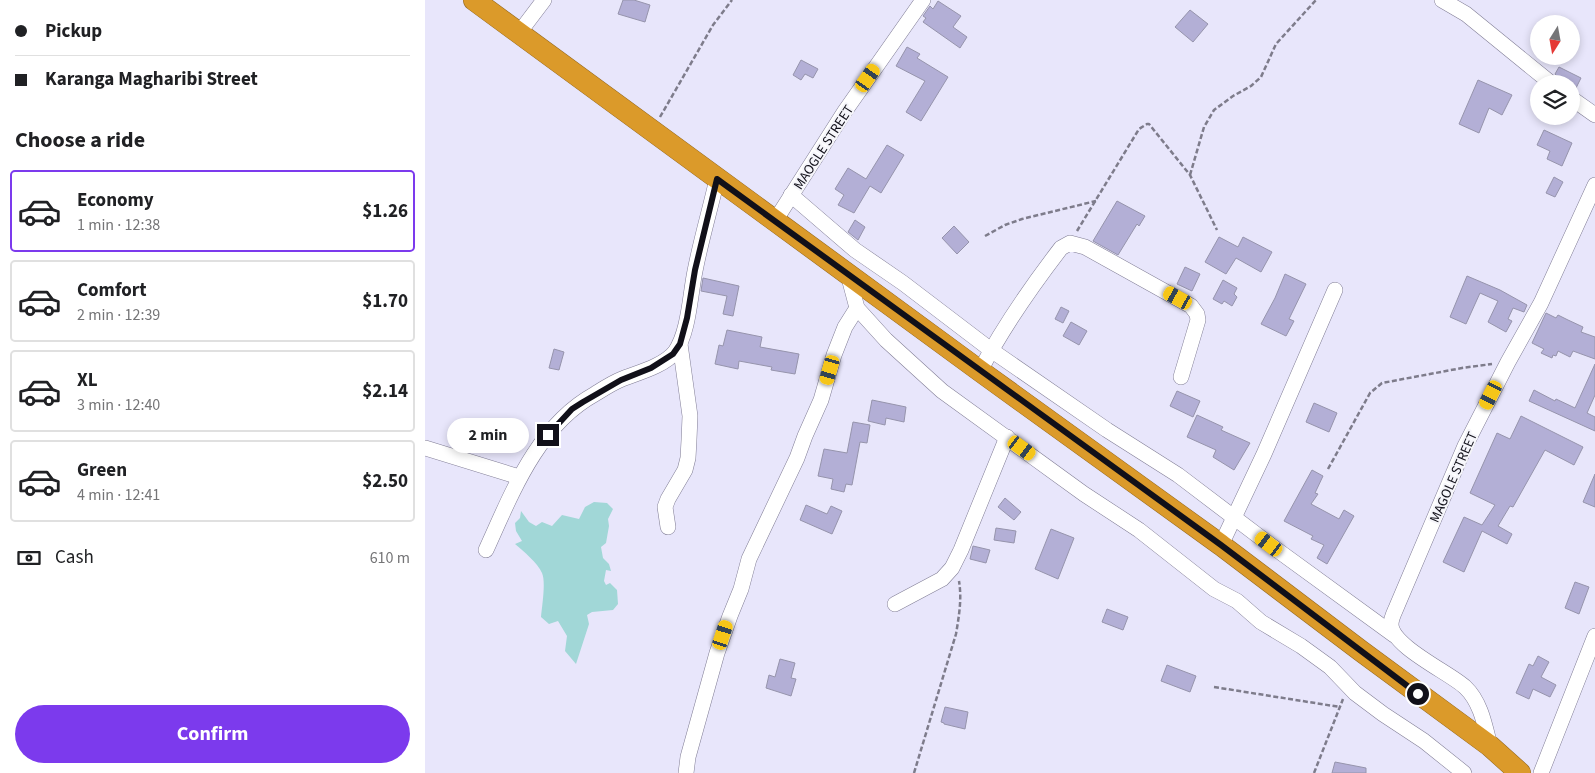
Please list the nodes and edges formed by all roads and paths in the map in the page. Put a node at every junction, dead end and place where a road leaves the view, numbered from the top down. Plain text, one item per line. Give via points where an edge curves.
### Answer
1 (473, 0) edge
2 (544, 0) edge
3 (732, 0) edge
4 (923, 0) edge
5 (1316, 0) edge
6 (1442, 0) edge
7 (519, 33) junction
8 (1540, 75) edge
9 (1580, 104) edge
10 (1595, 115) edge
11 (651, 131) junction
12 (1190, 175) junction
13 (717, 179) junction
14 (1595, 185) edge
15 (791, 195) junction
16 (1096, 201) junction
17 (775, 221) junction
18 (1217, 230) dead end
19 (985, 236) dead end
20 (1070, 243) junction
21 (848, 274) junction
22 (1335, 290) dead end
23 (857, 308) junction
24 (680, 344) junction
25 (991, 350) junction
26 (1508, 362) junction
27 (980, 371) junction
28 (1181, 377) dead end
29 (1007, 437) junction
30 (425, 448) edge
31 (1328, 469) dead end
32 (519, 477) junction
33 (1234, 517) junction
34 (668, 527) dead end
35 (1221, 545) junction
36 (485, 550) dead end
37 (957, 559) junction
38 (895, 604) dead end
39 (1394, 634) junction
40 (1595, 636) edge
41 (1348, 685) junction
42 (1214, 687) dead end
43 (1340, 707) junction
44 (1490, 746) junction
45 (686, 773) edge
46 (914, 773) edge
47 (1314, 773) edge
48 (1464, 773) edge
49 (1520, 773) edge
50 (1541, 773) edge

1 - 7 highway
2 - 7 street
3 - 11 path via 713,25
4 - 15 street, MAOGLE STREET
5 - 12 path via 1276,44 1261,77 1215,110 1203,127
6 - 8 street via 1466,14
7 - 11 highway
9 - 10 street
11 - 13 highway
12 - 16 path via 1147,124 1139,129
12 - 18 path
13 - 17 highway
13 - 24 street
14 - 26 street, MAGOLE STREET via 1541,304
15 - 17 street, MAOGLE STREET
15 - 25 street via 855,250
16 - 19 path via 1021,219
16 - 20 path
17 - 21 highway
20 - 25 street via 1061,248 1049,264
20 - 28 street via 1085,246 1191,306 1198,320
21 - 23 street
21 - 27 highway
22 - 33 street via 1265,454
23 - 29 street via 886,340 942,391
23 - 45 street via 845,327 821,400 797,458 749,559 717,653
24 - 32 street via 673,354 651,368 593,394 572,409 548,435
24 - 34 street via 690,416 688,458 665,507
25 - 27 street
25 - 33 street via 1178,475
26 - 31 path via 1382,383 1370,394
26 - 39 street, MAGOLE STREET via 1465,446 1397,606 1391,623
27 - 35 highway
29 - 37 street
29 - 41 street via 1139,530 1214,589 1237,601 1261,622 1301,646
30 - 32 street
32 - 36 street
33 - 35 street
33 - 39 street
35 - 44 highway
37 - 38 street via 942,579
37 - 46 path via 961,594 957,634
39 - 44 street via 1465,688 1479,707
40 - 50 street
41 - 43 path
41 - 48 street
42 - 43 path
43 - 47 path
44 - 49 highway

